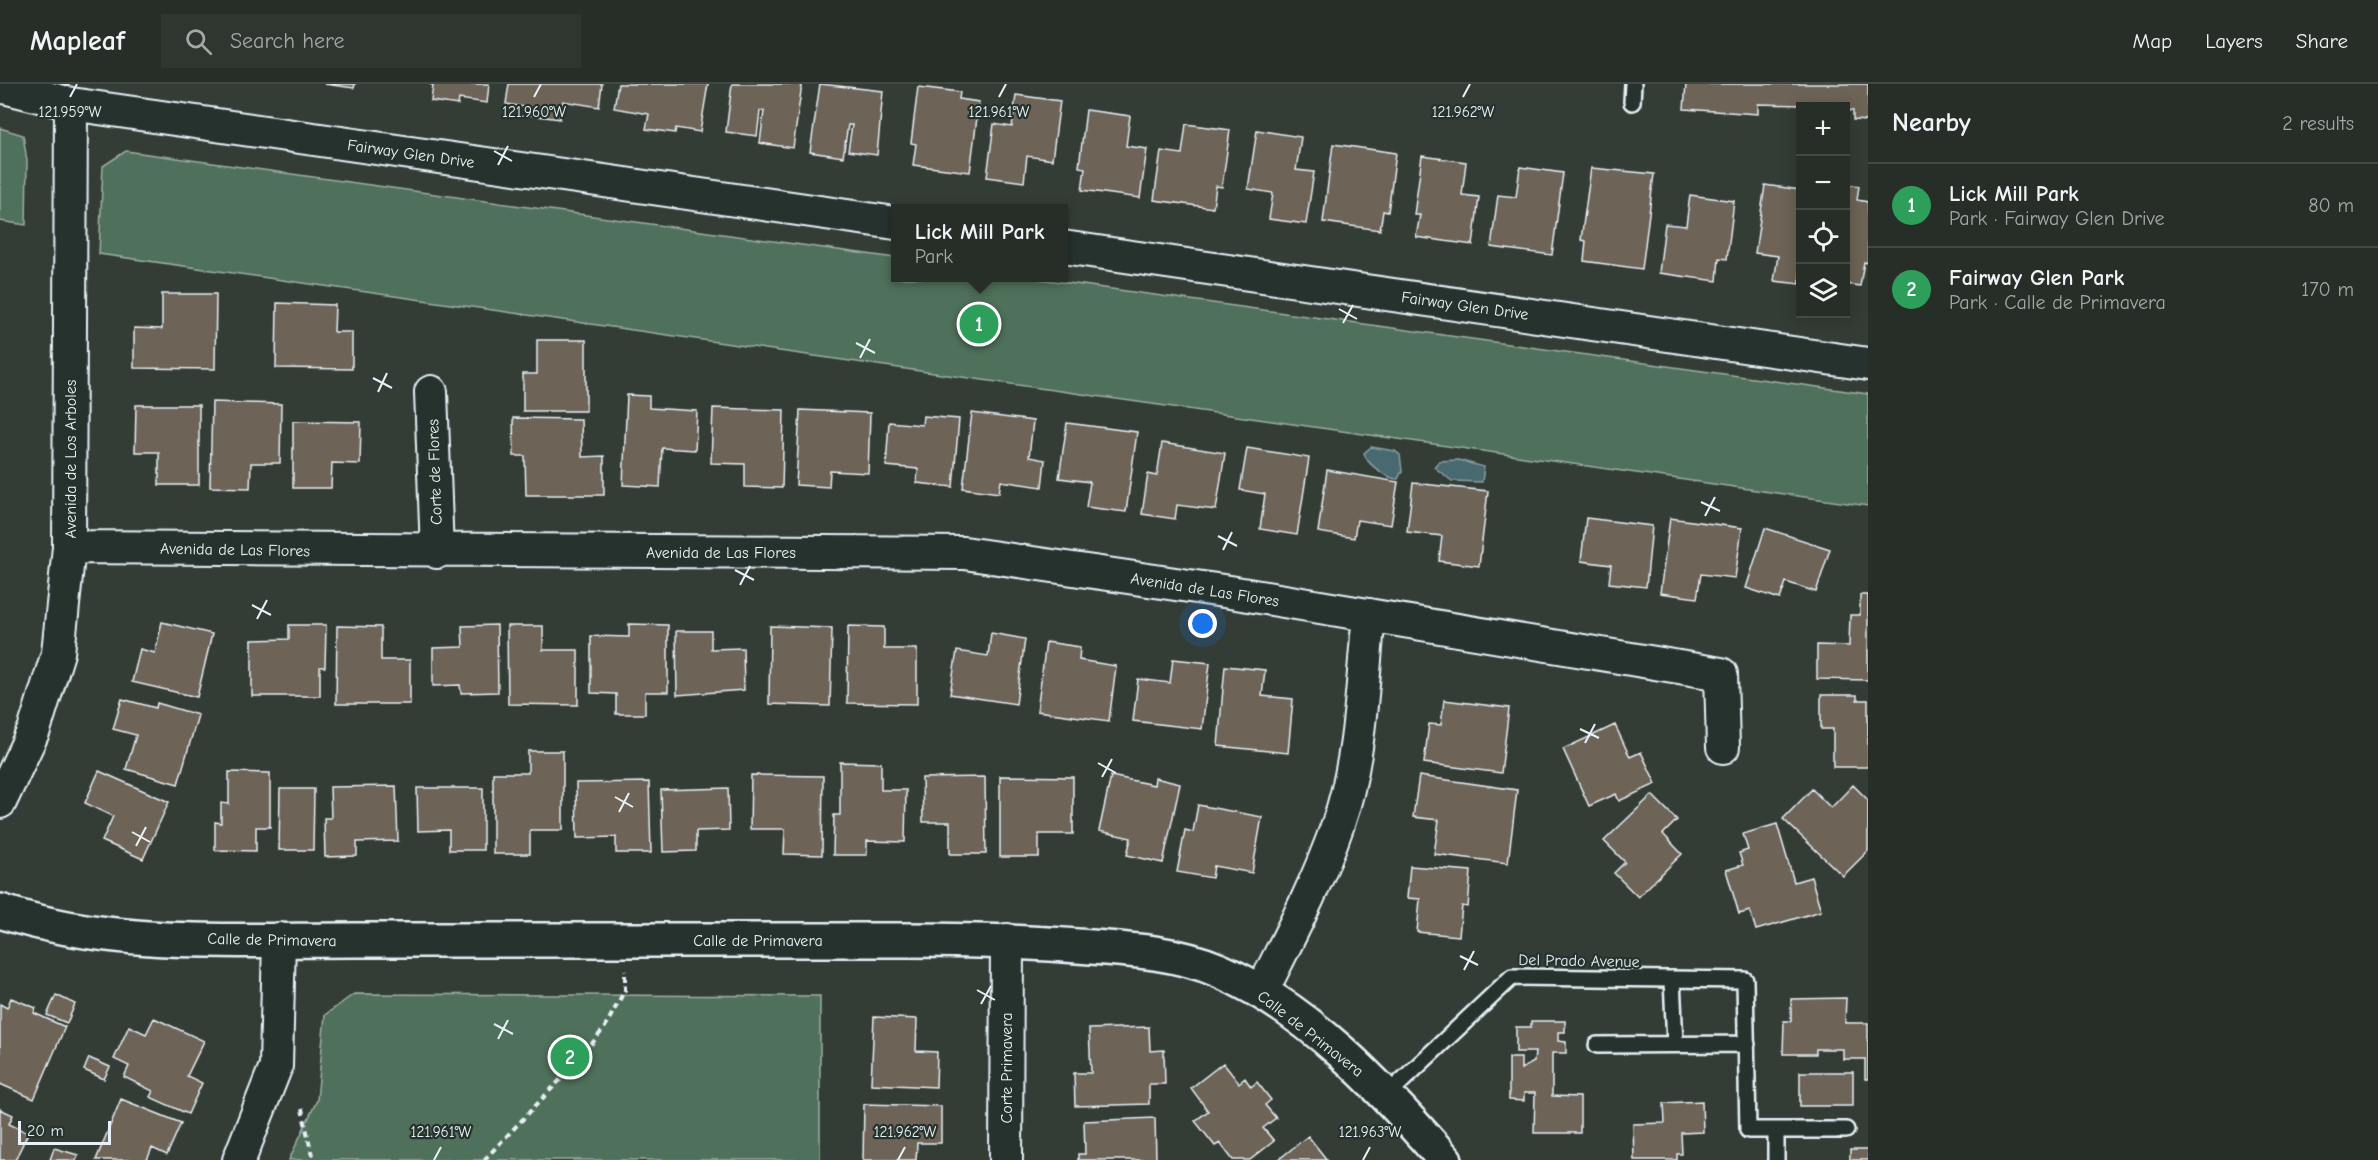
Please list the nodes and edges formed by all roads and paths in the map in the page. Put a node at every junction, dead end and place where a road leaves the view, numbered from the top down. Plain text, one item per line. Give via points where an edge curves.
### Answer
1 (1633, 84) edge
2 (0, 86) edge
3 (1632, 102) dead end
4 (71, 104) junction
5 (891, 222) edge
6 (1068, 248) edge
7 (1868, 364) edge
8 (431, 392) dead end
9 (69, 547) junction
10 (437, 552) junction
11 (1369, 615) junction
12 (1723, 747) dead end
13 (0, 802) edge
14 (0, 911) edge
15 (279, 939) junction
16 (625, 940) junction
17 (1006, 940) junction
18 (1672, 979) junction
19 (1262, 991) junction
20 (1675, 1044) junction
21 (1747, 1044) junction
22 (1597, 1045) dead end
23 (1388, 1094) junction
24 (302, 1109) dead end
25 (1776, 1130) junction
26 (1846, 1130) dead end
27 (239, 1160) edge
28 (313, 1160) edge
29 (484, 1160) edge
30 (1006, 1160) edge
31 (1445, 1160) edge
32 (1776, 1160) edge

1 - 3 lane
2 - 4 street, Fairway Glen Drive
4 - 5 street, Fairway Glen Drive
4 - 9 street, Avenida de Los Arboles
6 - 7 street, Fairway Glen Drive
8 - 10 street, Corte de Flores
9 - 10 street, Avenida de Las Flores
9 - 13 street, Avenida de Los Arboles via 58,653 34,730
10 - 11 street, Avenida de Las Flores via 964,553
11 - 12 street, Avenida de Las Flores via 1721,674
11 - 19 street via 1355,751 1339,822
14 - 15 street, Calle de Primavera via 40,924 106,936
15 - 16 street, Calle de Primavera
15 - 27 street via 276,1066
16 - 17 street, Calle de Primavera
16 - 29 path via 625,990 605,1027
17 - 19 street, Calle de Primavera via 1155,952 1215,969
17 - 30 street, Corte Primavera
18 - 20 lane
18 - 21 lane, Del Prado Avenue via 1745,980
18 - 23 lane, Del Prado Avenue via 1512,977
19 - 23 street, Calle de Primavera
20 - 21 lane
20 - 22 lane
21 - 25 lane via 1748,1130
23 - 31 street, Calle de Primavera
24 - 28 path
25 - 26 lane
25 - 32 lane

